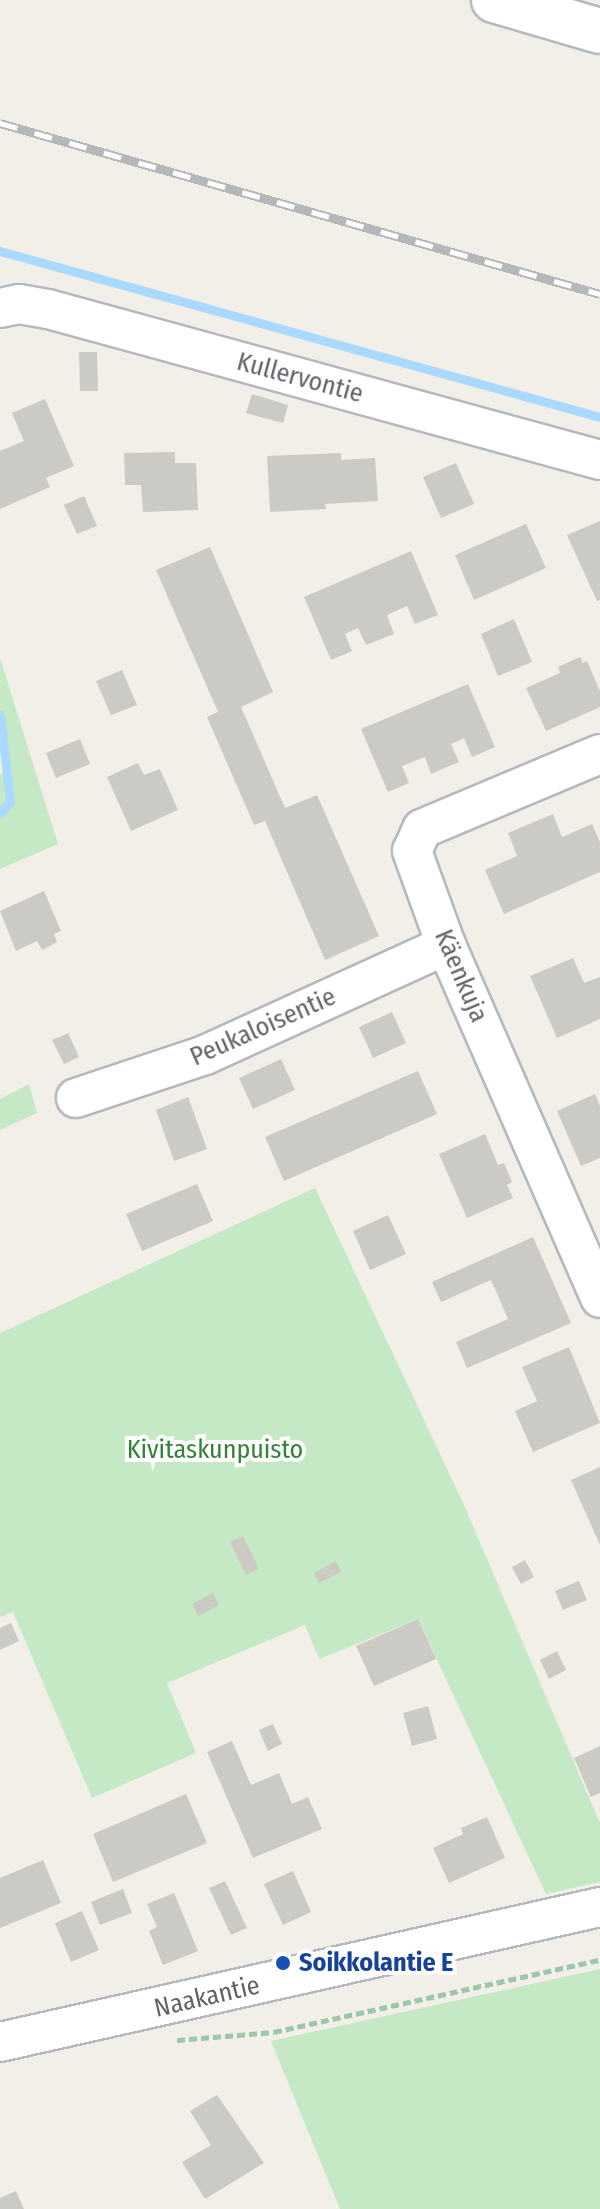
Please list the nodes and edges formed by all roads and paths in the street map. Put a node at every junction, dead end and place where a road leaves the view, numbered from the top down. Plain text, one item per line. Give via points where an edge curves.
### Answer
1 (494, 0) edge
2 (600, 31) edge
3 (0, 308) edge
4 (600, 460) edge
5 (600, 754) edge
6 (446, 945) junction
7 (76, 1098) dead end
8 (600, 1298) edge
9 (600, 1907) edge
10 (600, 1960) edge
11 (169, 2041) dead end
12 (0, 2042) edge

1 - 2 street
3 - 4 street, Kullervontie via 19,304 48,309
5 - 6 street, Käenkuja via 422,829 412,851
6 - 7 street, Peukaloisentie via 205,1055
6 - 8 street, Käenkuja
9 - 12 street, Naakantie
10 - 11 path via 274,2032

